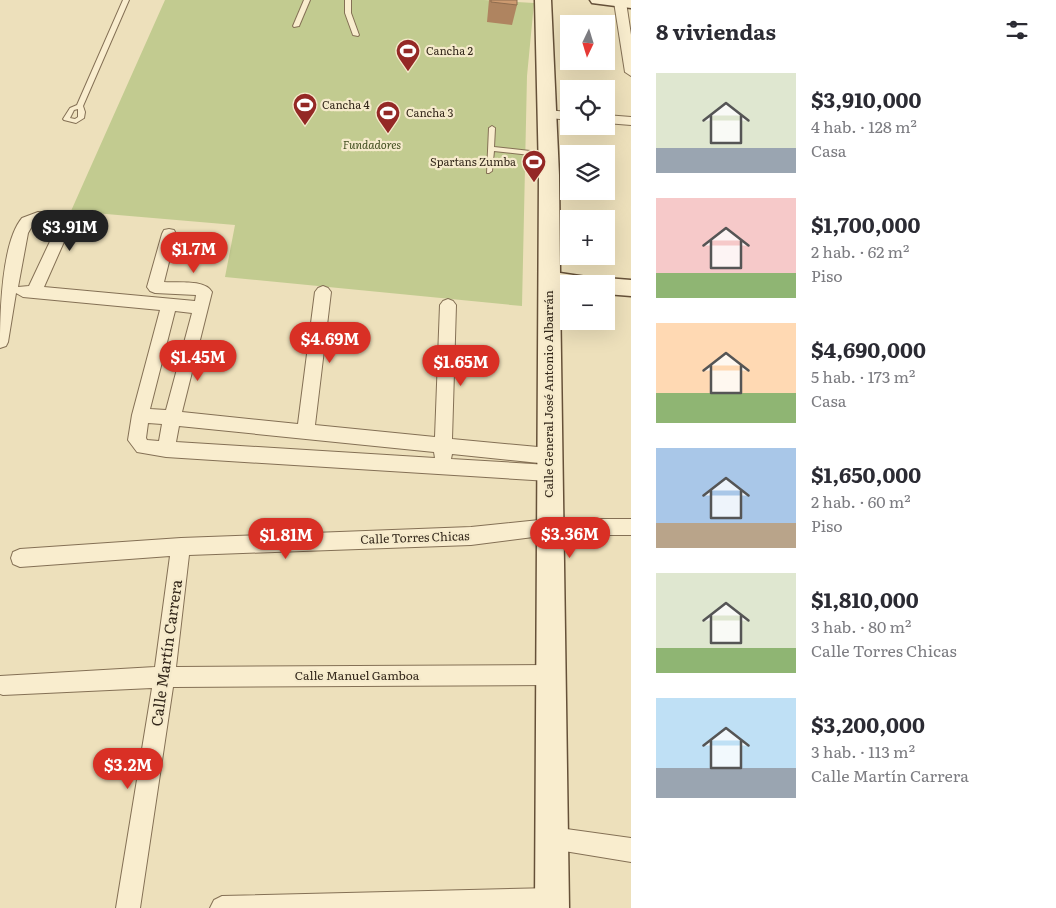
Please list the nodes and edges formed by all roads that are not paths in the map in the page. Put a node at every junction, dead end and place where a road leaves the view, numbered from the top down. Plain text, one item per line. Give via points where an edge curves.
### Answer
1 (126, 0) edge
2 (307, 0) edge
3 (348, 0) edge
4 (543, 0) edge
5 (598, 0) edge
6 (626, 2) edge
7 (296, 26) dead end
8 (356, 35) dead end
9 (631, 72) edge
10 (80, 106) dead end
11 (546, 114) junction
12 (560, 115) edge
13 (615, 120) edge
14 (631, 121) edge
15 (492, 128) dead end
16 (491, 149) junction
17 (548, 155) junction
18 (489, 172) dead end
19 (169, 234) dead end
20 (548, 280) junction
21 (560, 281) edge
22 (155, 287) junction
23 (615, 287) edge
24 (631, 288) edge
25 (10, 290) junction
26 (34, 292) junction
27 (323, 292) dead end
28 (152, 304) junction
29 (169, 305) junction
30 (448, 305) dead end
31 (201, 308) junction
32 (0, 342) edge
33 (140, 415) junction
34 (172, 418) junction
35 (306, 432) junction
36 (443, 445) junction
37 (166, 449) junction
38 (549, 464) junction
39 (442, 467) junction
40 (549, 527) junction
41 (631, 527) edge
42 (182, 547) junction
43 (20, 558) dead end
44 (550, 675) junction
45 (164, 677) junction
46 (3, 685) dead end
47 (552, 838) junction
48 (631, 850) edge
49 (552, 904) edge
50 (128, 908) edge
51 (222, 908) edge

1 - 10 lane
2 - 7 lane
3 - 8 lane via 348,13
4 - 11 street, Calle General José Antonio Albarrán
5 - 6 street
6 - 9 street
11 - 12 street
11 - 17 street, Calle General José Antonio Albarrán
13 - 14 street
15 - 16 lane
16 - 17 lane
16 - 18 lane
17 - 20 street, Calle General José Antonio Albarrán
19 - 22 street
20 - 21 street
20 - 38 street, Calle General José Antonio Albarrán
22 - 28 street
22 - 31 street via 203,291
23 - 24 street
25 - 26 street
25 - 26 street via 22,228 29,220 52,219 61,229 60,235
25 - 32 street
26 - 28 street
27 - 35 street
28 - 29 street
29 - 31 street
29 - 33 street
30 - 36 street
31 - 34 street
33 - 34 street
33 - 37 street via 139,444
34 - 35 street
34 - 37 street
35 - 36 street
36 - 38 street
36 - 39 street
37 - 39 street
38 - 39 street
38 - 40 street, Calle General José Antonio Albarrán
40 - 41 street, Calle Torres Chicas
40 - 42 street, Calle Torres Chicas via 471,536
40 - 44 street, Calle General José Antonio Albarrán
42 - 43 street, Calle Torres Chicas
42 - 45 street, Calle Martín Carrera
44 - 45 street, Calle Manuel Gamboa
44 - 47 street, Calle General José Antonio Albarrán
45 - 46 street, Calle Manuel Gamboa
45 - 50 street, Calle Martín Carrera
47 - 48 street
47 - 49 street, Calle General José Antonio Albarrán
49 - 51 street

